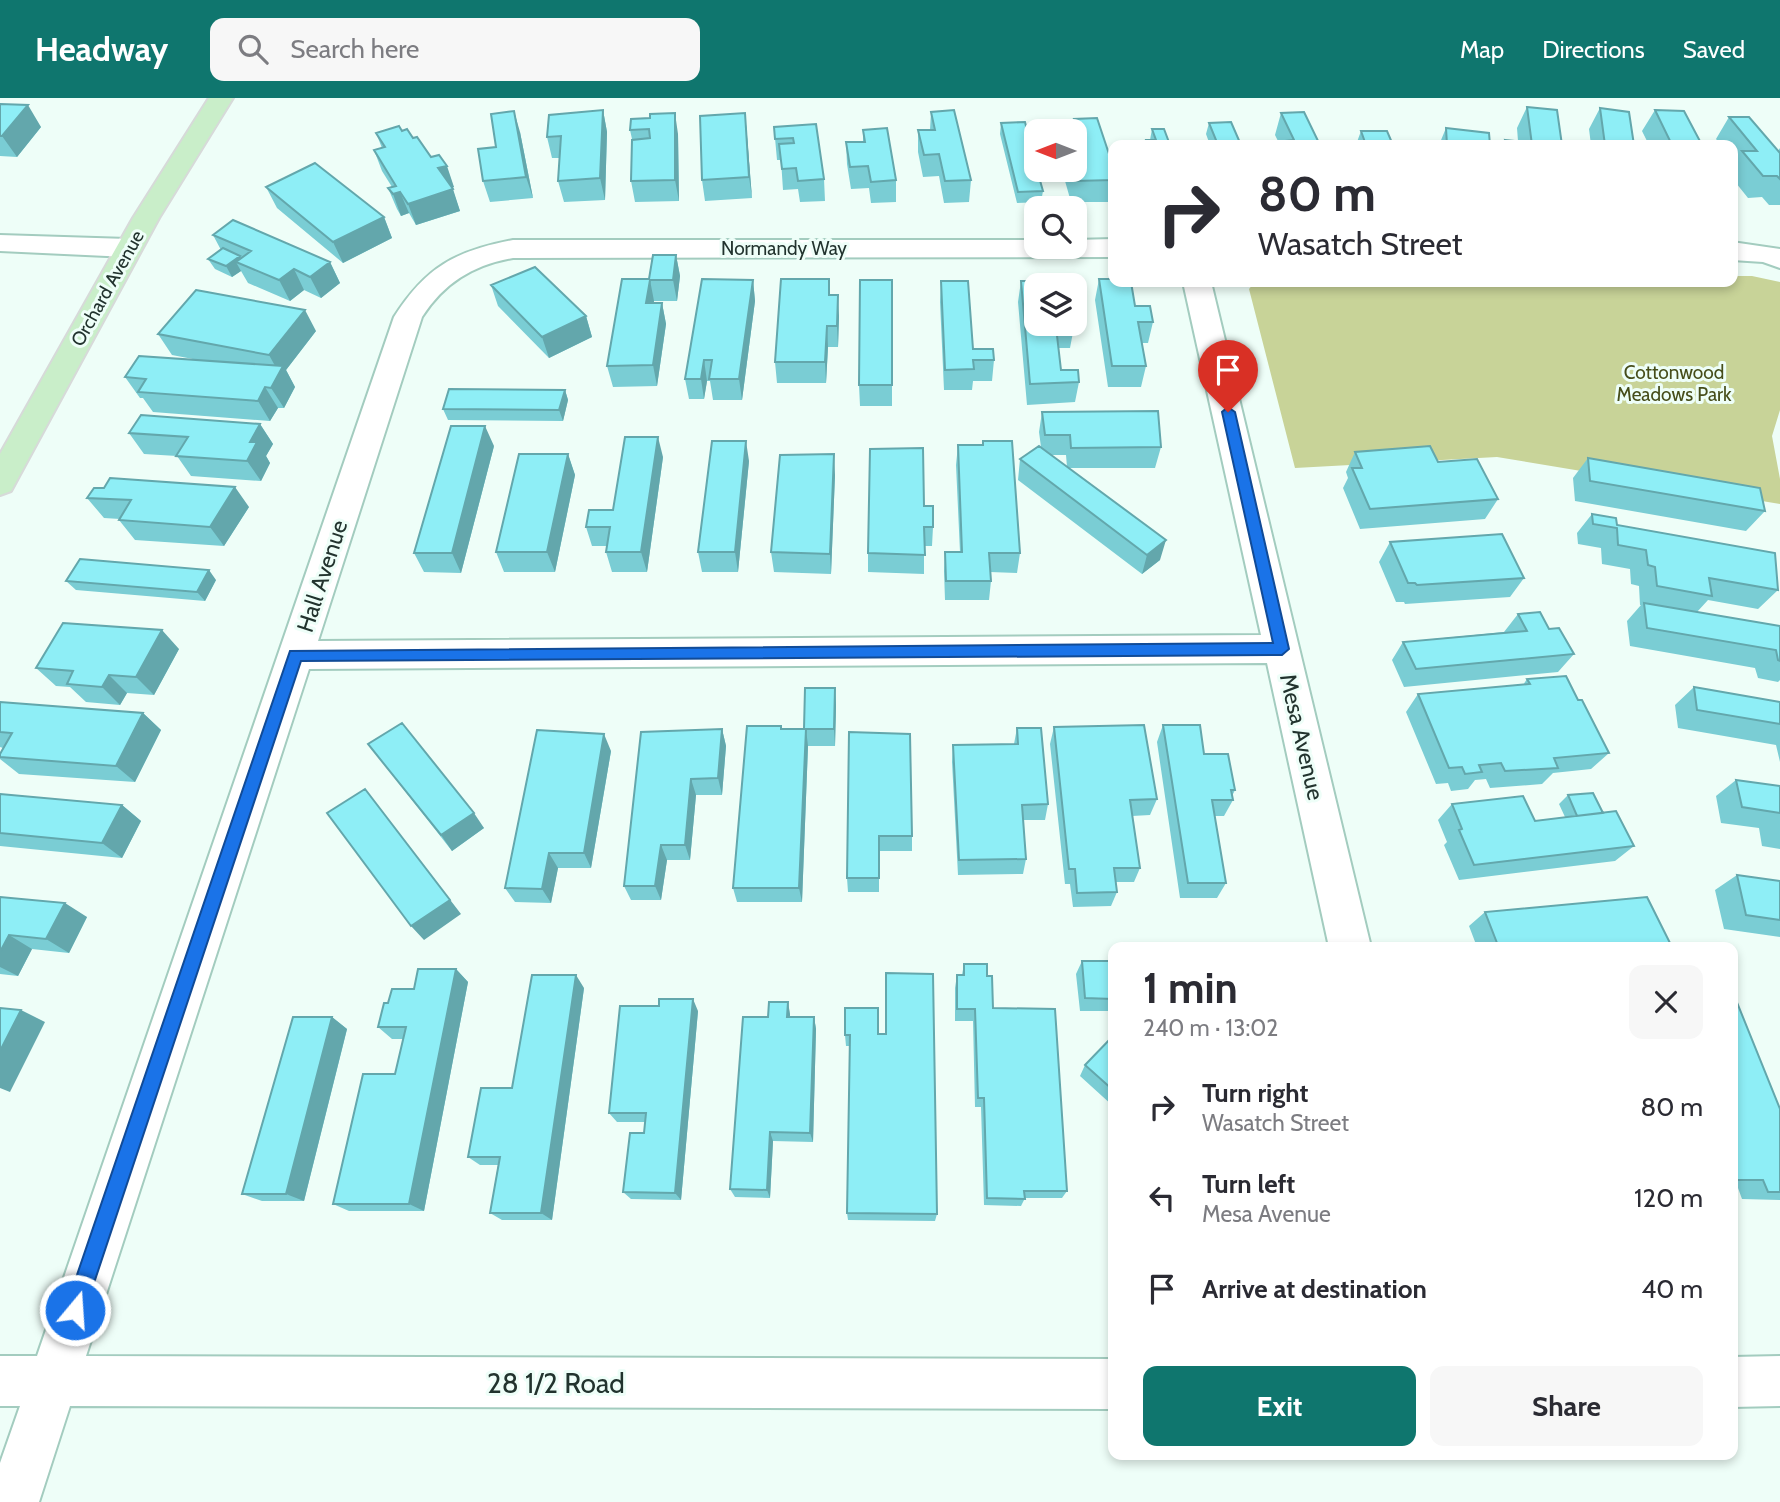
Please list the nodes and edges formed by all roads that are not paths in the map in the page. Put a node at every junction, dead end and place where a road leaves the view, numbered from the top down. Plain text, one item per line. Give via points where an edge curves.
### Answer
1 (221, 98) edge
2 (0, 243) edge
3 (128, 248) junction
4 (1108, 248) edge
5 (1738, 252) edge
6 (1780, 259) edge
7 (457, 264) joint
8 (1198, 287) edge
9 (0, 483) edge
10 (1282, 649) junction
11 (295, 655) junction
12 (1349, 942) edge
13 (0, 1381) edge
14 (52, 1381) junction
15 (1780, 1381) edge
16 (1738, 1382) edge
17 (1108, 1384) edge
18 (13, 1502) edge

1 - 3 main road, Orchard Avenue
2 - 3 street
3 - 9 main road, Orchard Avenue
4 - 7 street, Normandy Way via 546,248 482,254
5 - 6 street
7 - 11 street, Hall Avenue via 421,295 408,317
8 - 10 street, Mesa Avenue
10 - 11 street
10 - 12 street, Mesa Avenue
11 - 14 street, Hall Avenue
13 - 14 street, 28 1/2 Road
14 - 17 street, 28 1/2 Road
14 - 18 street, Hall Avenue
15 - 16 street

